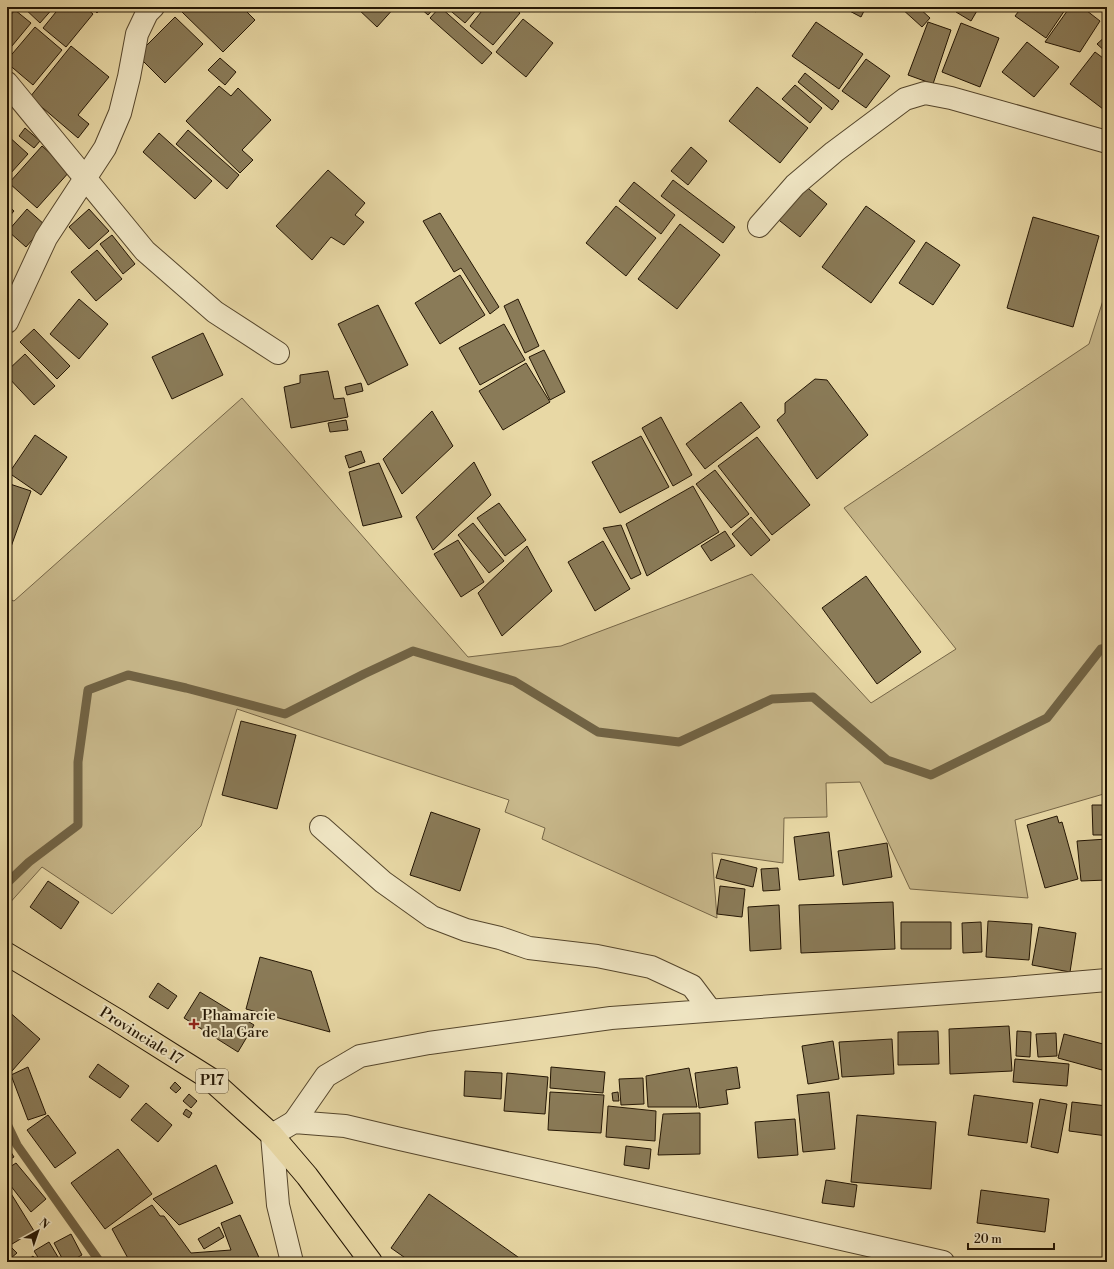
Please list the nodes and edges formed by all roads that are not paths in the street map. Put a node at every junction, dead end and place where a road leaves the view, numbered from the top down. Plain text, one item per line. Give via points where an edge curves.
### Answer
1 (153, 7) edge
2 (7, 83) edge
3 (1107, 142) edge
4 (85, 177) junction
5 (759, 226) dead end
6 (7, 322) edge
7 (278, 353) dead end
8 (321, 827) dead end
9 (7, 954) edge
10 (1107, 980) edge
11 (710, 1010) junction
12 (294, 1122) junction
13 (272, 1135) junction
14 (292, 1262) edge
15 (370, 1262) edge
16 (943, 1262) edge

1 - 4 street via 147,13 137,34 120,113 105,148
2 - 4 street
3 - 5 street via 951,98 924,93 906,99 834,152 795,185
4 - 6 street via 46,238
4 - 7 street via 145,251 215,312
8 - 11 street via 383,882 432,917 466,930 529,948 597,956 651,966 692,986
9 - 13 main road, Provinciale 17 / P17 via 209,1078
10 - 11 street
11 - 12 street via 611,1018 429,1043 360,1056 326,1076
12 - 13 street
12 - 16 street via 345,1126
13 - 14 street via 278,1206
13 - 15 main road, Provinciale 17 / P17 via 308,1176

